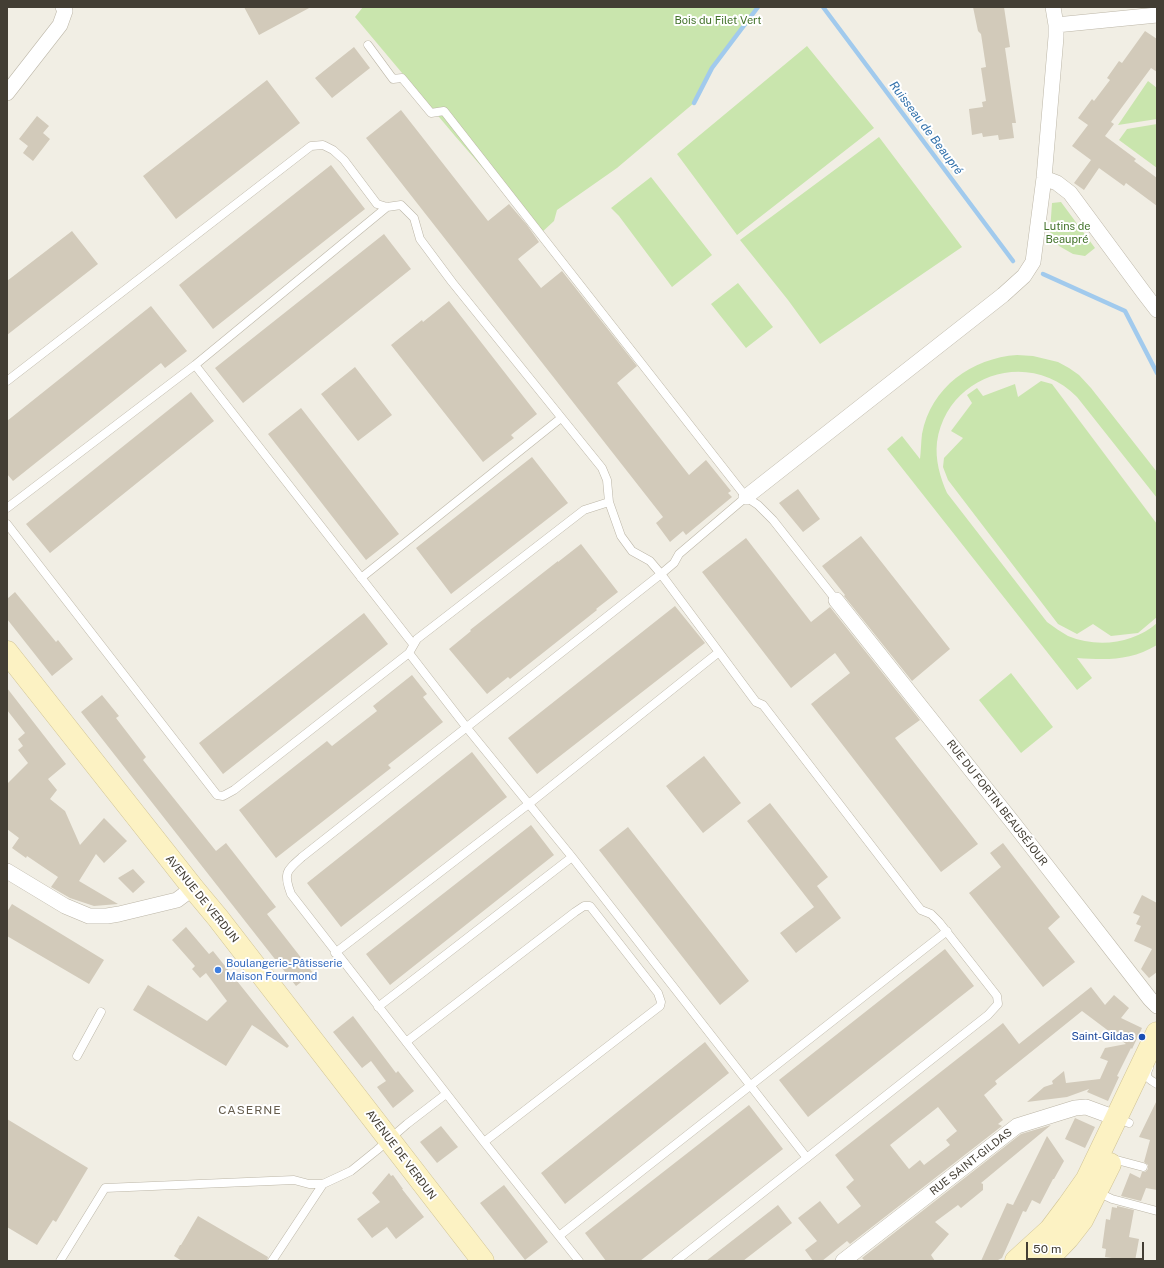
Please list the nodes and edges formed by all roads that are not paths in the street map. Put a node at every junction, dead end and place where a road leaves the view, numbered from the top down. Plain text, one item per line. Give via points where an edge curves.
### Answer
1 (1053, 7) edge
2 (64, 9) edge
3 (1157, 15) edge
4 (1056, 25) junction
5 (368, 45) dead end
6 (7, 93) edge
7 (1044, 178) junction
8 (387, 207) junction
9 (1157, 310) edge
10 (195, 365) junction
11 (7, 381) edge
12 (561, 418) junction
13 (746, 497) junction
14 (609, 502) junction
15 (7, 508) edge
16 (7, 524) edge
17 (661, 574) junction
18 (361, 578) junction
19 (836, 600) joint
20 (413, 644) junction
21 (7, 652) edge
22 (719, 652) junction
23 (409, 654) junction
24 (467, 728) junction
25 (530, 803) junction
26 (572, 857) junction
27 (7, 872) edge
28 (193, 888) junction
29 (947, 931) junction
30 (336, 953) junction
31 (1157, 1006) edge
32 (378, 1007) junction
33 (101, 1012) dead end
34 (1154, 1039) edge
35 (406, 1042) junction
36 (77, 1056) dead end
37 (1155, 1077) edge
38 (750, 1085) junction
39 (446, 1094) junction
40 (1123, 1121) junction
41 (389, 1139) junction
42 (484, 1142) junction
43 (1115, 1155) junction
44 (807, 1158) junction
45 (1143, 1167) dead end
46 (323, 1184) junction
47 (1097, 1192) junction
48 (1157, 1211) edge
49 (559, 1236) junction
50 (60, 1261) edge
51 (272, 1261) edge
52 (483, 1261) edge
53 (579, 1261) edge
54 (676, 1261) edge
55 (843, 1261) edge
56 (1016, 1261) edge
57 (1046, 1261) edge

1 - 4 street
2 - 6 street via 60,24
3 - 4 street
4 - 7 street
5 - 13 lane via 394,79 402,78 431,113 444,111
7 - 9 street via 1057,183 1070,193
7 - 13 street via 1033,262 1024,276
8 - 10 lane
8 - 11 lane via 377,204 344,160 333,150 323,145 311,146
8 - 12 lane via 401,205 414,218 420,239
10 - 15 lane
10 - 18 lane
12 - 14 lane via 602,468 607,480
12 - 18 lane
13 - 17 lane via 679,554 674,563
13 - 19 lane via 773,520
14 - 17 lane via 621,536 632,551 650,561
14 - 20 lane via 584,510
16 - 23 lane via 217,795 223,796 234,790
17 - 22 lane
17 - 24 lane
18 - 20 lane
19 - 31 street, RUE DU FORTIN BEAUSÉJOUR
20 - 23 lane
21 - 28 main road, AVENUE DE VERDUN
22 - 25 lane
22 - 29 lane via 917,905 931,914
23 - 24 lane
24 - 25 lane
24 - 30 lane via 291,867 287,874 291,894
25 - 26 lane
25 - 30 lane
26 - 32 lane
26 - 38 lane
27 - 28 street via 65,906 89,916 119,914 177,900
28 - 41 main road, AVENUE DE VERDUN
29 - 38 lane
29 - 44 lane via 998,996 998,1004 988,1015
30 - 32 lane
32 - 35 lane
33 - 36 lane
34 - 37 lane via 1156,1052 1146,1073 1147,1076
34 - 40 main road
35 - 39 lane
35 - 42 lane via 584,906 590,906 658,993 662,1002 660,1006
37 - 40 main road
38 - 44 lane
38 - 49 lane
39 - 41 lane
39 - 42 lane
40 - 43 main road
40 - 55 street, RUE SAINT-GILDAS via 1086,1107 1017,1126
40 - 56 main road via 1050,1230
41 - 46 lane via 351,1171
41 - 52 main road, AVENUE DE VERDUN
42 - 49 lane
43 - 45 lane
43 - 47 main road
44 - 54 lane
46 - 50 lane via 294,1180 104,1188
46 - 51 lane
47 - 48 lane via 1112,1199
47 - 57 main road via 1082,1220
49 - 53 lane

